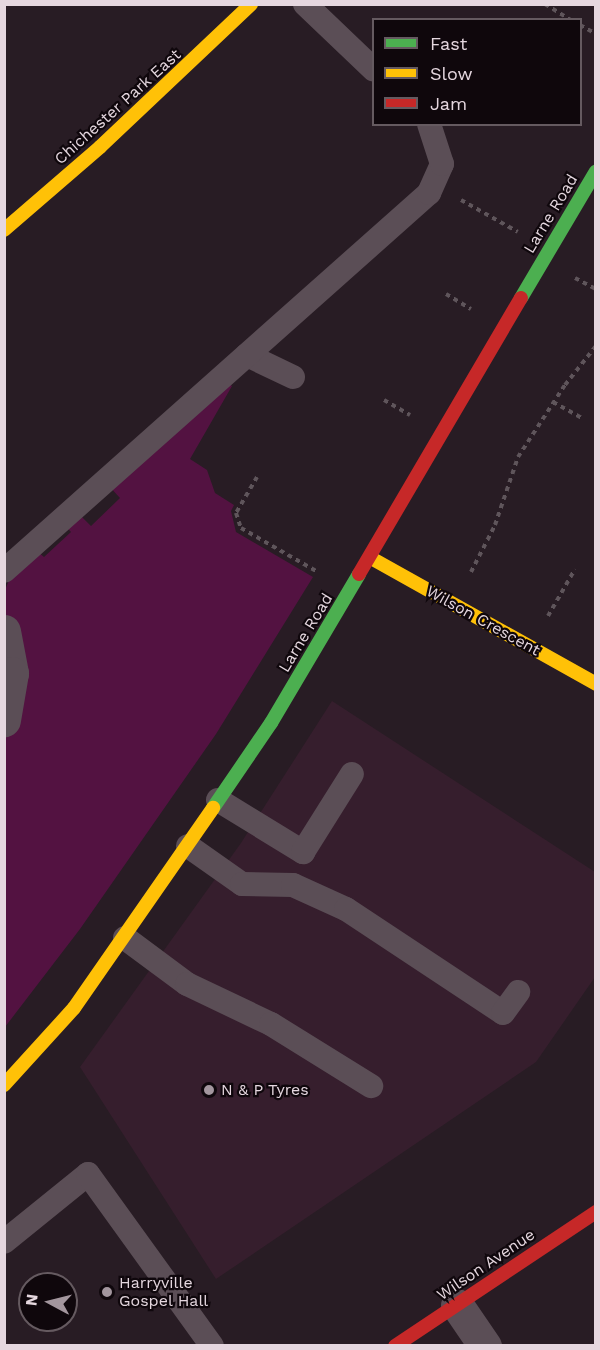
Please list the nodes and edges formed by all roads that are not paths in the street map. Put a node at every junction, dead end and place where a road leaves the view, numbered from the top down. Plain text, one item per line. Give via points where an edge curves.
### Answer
1 (251, 4) edge
2 (305, 4) edge
3 (372, 68) edge
4 (430, 126) edge
5 (596, 171) edge
6 (4, 230) edge
7 (247, 355) junction
8 (293, 378) dead end
9 (370, 558) junction
10 (4, 571) edge
11 (4, 632) edge
12 (596, 684) edge
13 (4, 720) edge
14 (352, 774) dead end
15 (218, 800) junction
16 (188, 846) junction
17 (125, 938) junction
18 (518, 992) dead end
19 (4, 1085) edge
20 (371, 1086) dead end
21 (596, 1212) edge
22 (7, 1234) edge
23 (457, 1305) junction
24 (212, 1346) edge
25 (395, 1346) edge
26 (485, 1346) edge

1 - 6 street, Chichester Park East via 100,147
2 - 3 lane
4 - 7 lane via 442,159 435,185
5 - 9 street, Larne Road
7 - 8 lane
7 - 10 lane
9 - 12 street, Wilson Crescent
9 - 15 street, Larne Road via 271,723
11 - 13 street via 12,673
14 - 15 lane via 303,852
15 - 16 street, Larne Road
16 - 17 street, Larne Road
16 - 18 lane via 242,884 293,885 346,909 503,1013
17 - 19 street, Larne Road via 74,1008
17 - 20 lane via 187,984 271,1024
21 - 23 street, Wilson Avenue
22 - 24 lane via 88,1174
23 - 25 street, Wilson Avenue
23 - 26 street

